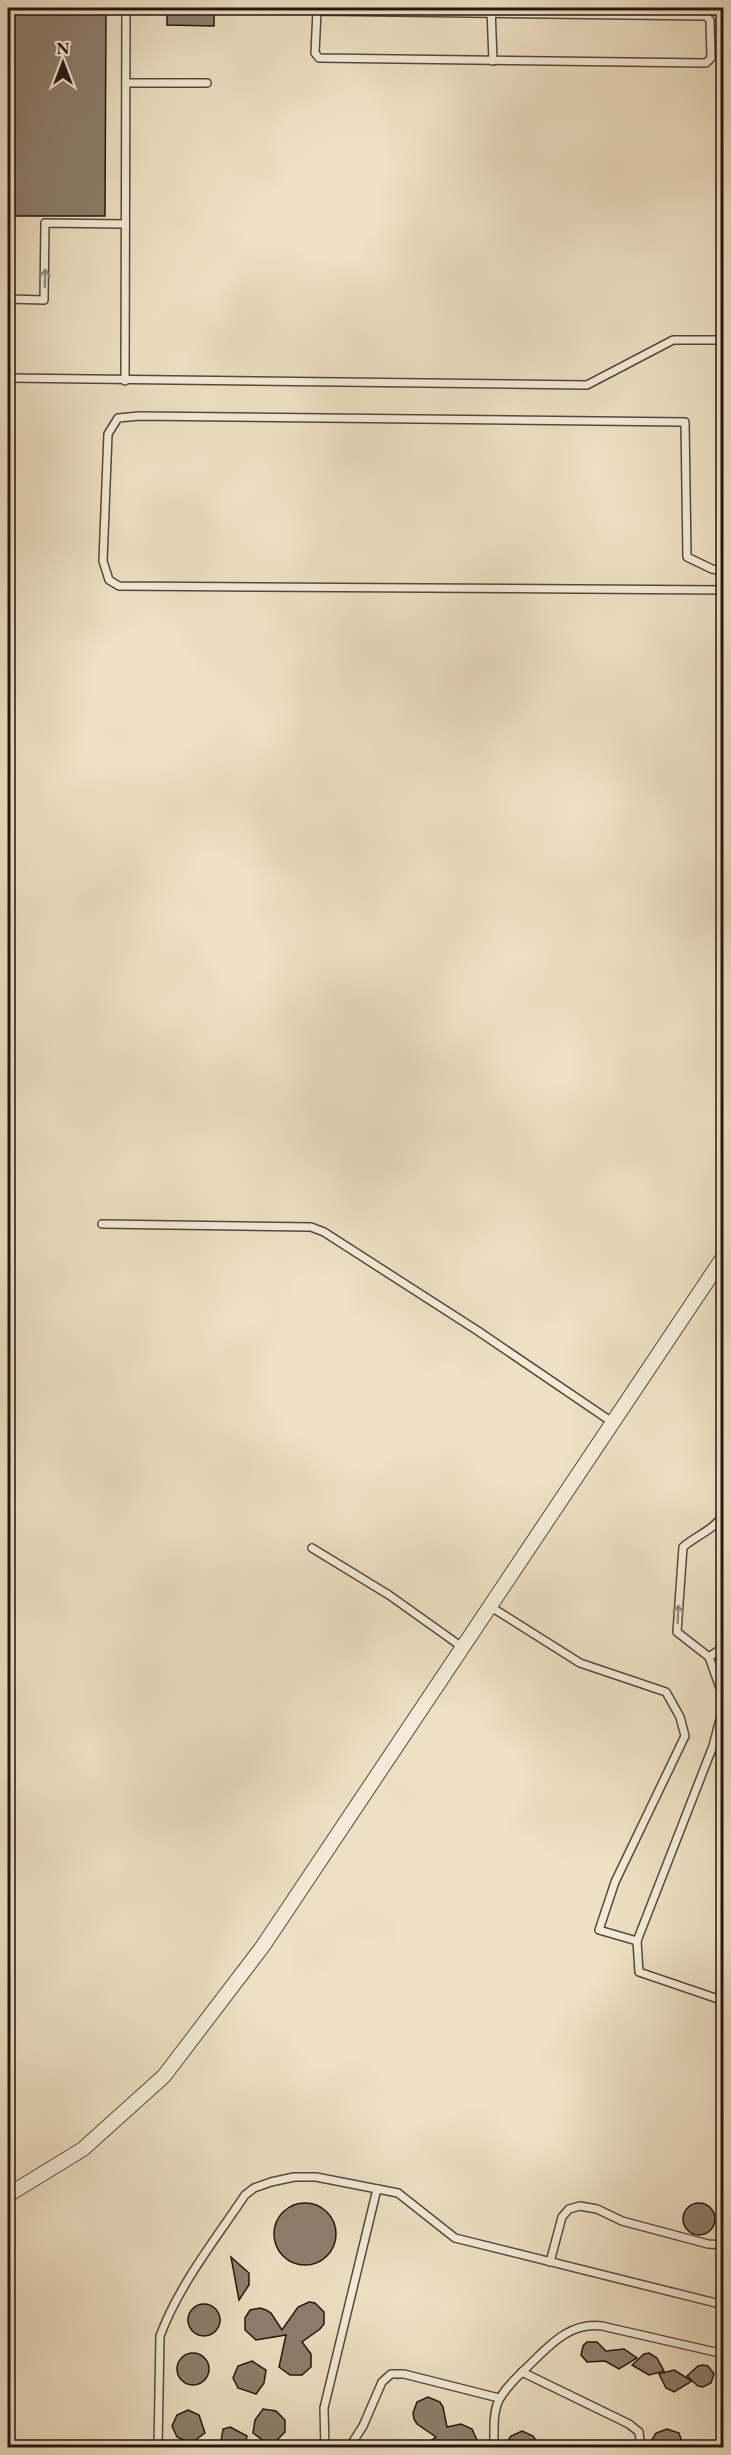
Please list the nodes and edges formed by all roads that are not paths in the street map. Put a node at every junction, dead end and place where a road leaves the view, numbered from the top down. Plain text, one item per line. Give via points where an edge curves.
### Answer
1 (126, 8) edge
2 (317, 9) edge
3 (397, 10) edge
4 (491, 10) edge
5 (548, 11) edge
6 (658, 12) edge
7 (493, 61) junction
8 (126, 82) junction
9 (207, 83) dead end
10 (125, 224) junction
11 (8, 300) edge
12 (723, 340) edge
13 (8, 378) edge
14 (125, 381) junction
15 (723, 570) edge
16 (723, 590) edge
17 (102, 1224) dead end
18 (723, 1256) edge
19 (612, 1422) junction
20 (723, 1514) edge
21 (717, 1527) junction
22 (723, 1532) edge
23 (312, 1548) dead end
24 (490, 1607) junction
25 (462, 1647) junction
26 (723, 1647) edge
27 (709, 1657) junction
28 (723, 1701) edge
29 (637, 1941) junction
30 (723, 2001) edge
31 (377, 2189) junction
32 (8, 2195) edge
33 (723, 2245) edge
34 (550, 2262) junction
35 (723, 2305) edge
36 (723, 2354) edge
37 (522, 2372) junction
38 (499, 2398) junction
39 (158, 2448) edge
40 (325, 2448) edge
41 (349, 2448) edge
42 (494, 2448) edge
43 (641, 2448) edge

1 - 8 lane
2 - 3 lane
2 - 7 lane via 315,53 319,58
3 - 4 lane
4 - 5 lane
4 - 7 lane
5 - 6 lane
6 - 7 lane via 709,17 709,61
8 - 9 lane
8 - 10 lane
11 -> 10 lane via 44,300 45,223
10 - 14 lane
12 - 14 lane via 674,340 587,385
13 - 14 lane
15 - 16 lane via 687,557 685,422 139,416 118,418 108,434 103,561 109,580 119,586
17 - 19 lane via 311,1227 324,1232
18 - 19 street
19 - 24 street
20 - 21 lane
21 - 22 lane
27 -> 21 lane via 677,1632 678,1592 683,1547
23 - 25 lane via 389,1595
24 - 25 street
24 - 29 lane via 580,1663 666,1692 680,1717 685,1736 615,1882 599,1930
25 - 32 street via 263,1946 164,2076 83,2149
26 - 27 lane
27 - 28 lane
28 - 29 lane via 713,1746
29 - 30 lane via 639,1972
31 - 34 lane via 398,2193 455,2238
31 - 39 lane via 316,2177 294,2177 271,2181 244,2196 186,2285 160,2336
31 - 40 lane via 324,2408
33 - 34 lane via 622,2221 580,2206 562,2217
34 - 35 lane
36 - 37 lane via 586,2324 561,2337
37 - 38 lane
37 - 43 lane via 629,2424 639,2432
38 - 41 lane via 391,2374 382,2382
38 - 42 lane

